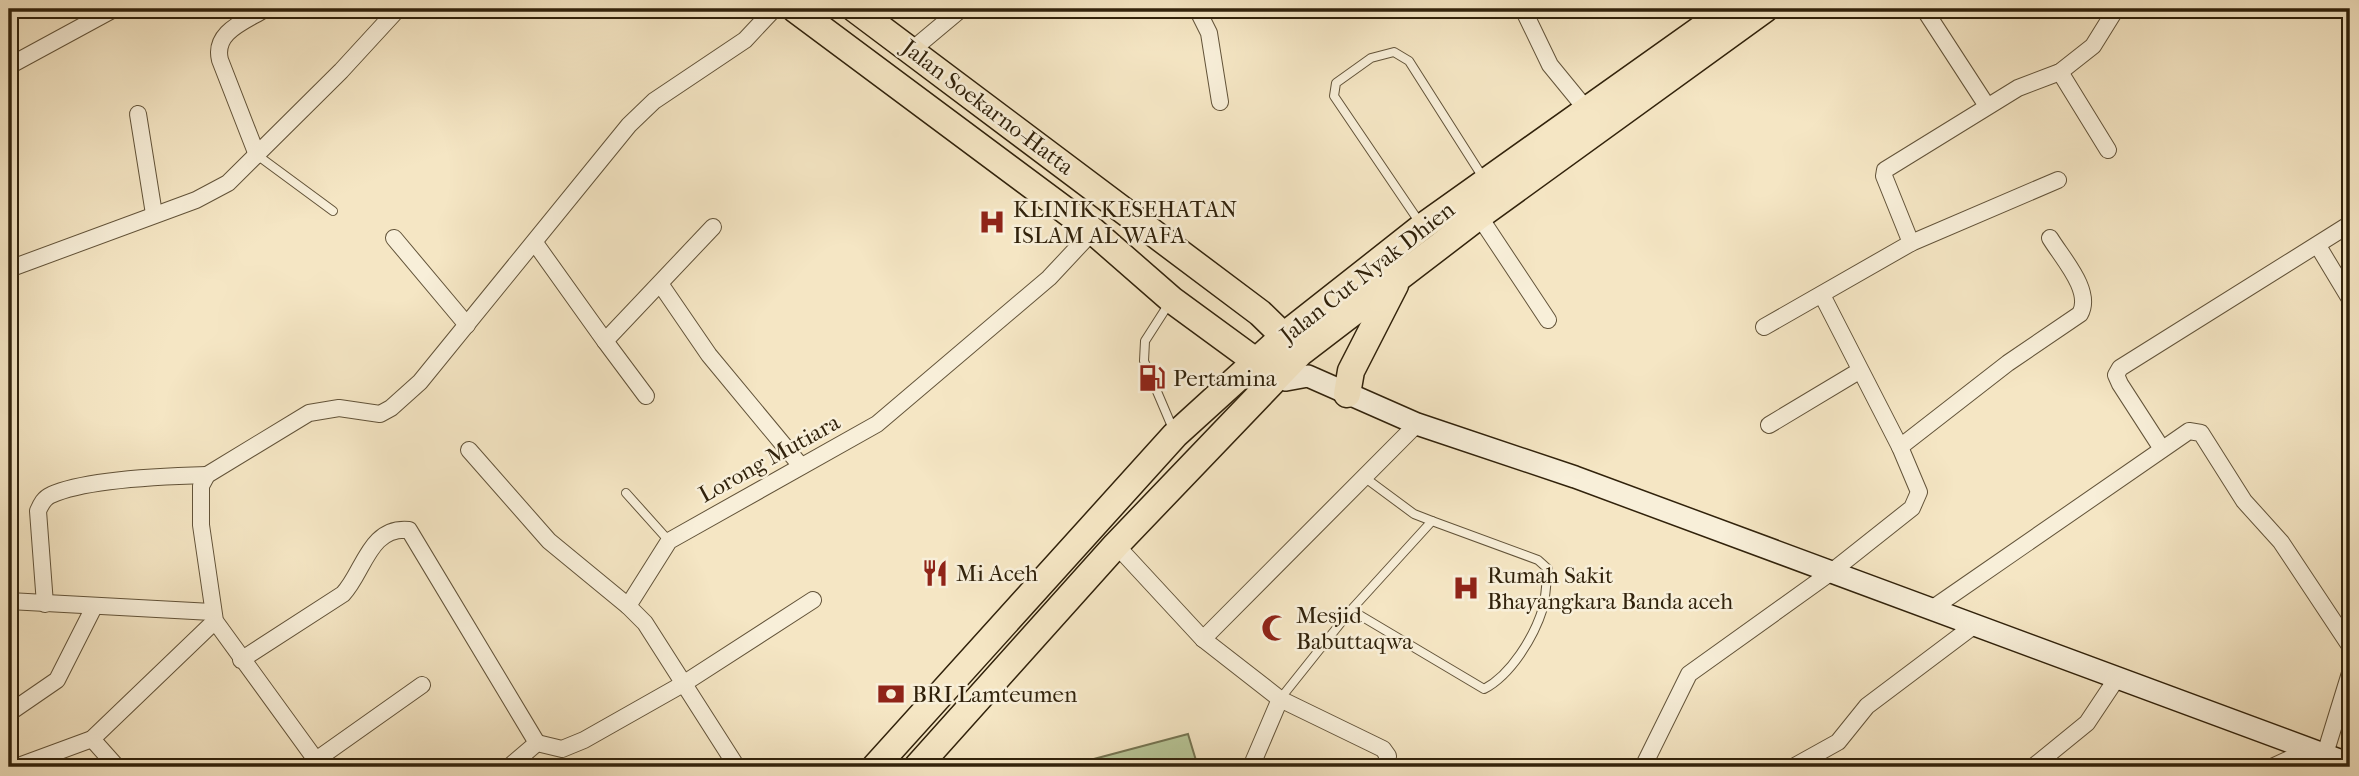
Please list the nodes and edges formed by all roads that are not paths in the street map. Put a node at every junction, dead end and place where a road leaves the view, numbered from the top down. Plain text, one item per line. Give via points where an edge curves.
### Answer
1 (114, 9) edge
2 (265, 9) edge
3 (398, 9) edge
4 (774, 9) edge
5 (795, 9) edge
6 (855, 9) edge
7 (961, 9) edge
8 (1197, 9) edge
9 (1523, 9) edge
10 (1729, 9) edge
11 (1765, 9) edge
12 (1924, 9) edge
13 (2116, 9) edge
14 (912, 50) junction
15 (9, 66) edge
16 (2060, 72) junction
17 (1220, 102) dead end
18 (1987, 106) junction
19 (1586, 109) junction
20 (138, 114) dead end
21 (2108, 150) dead end
22 (257, 155) junction
23 (2058, 180) dead end
24 (1486, 181) junction
25 (333, 211) dead end
26 (153, 214) junction
27 (1479, 216) junction
28 (2350, 224) edge
29 (1422, 227) junction
30 (713, 228) dead end
31 (1093, 231) junction
32 (394, 238) dead end
33 (2050, 238) dead end
34 (535, 243) junction
35 (1911, 243) junction
36 (2318, 246) junction
37 (9, 269) edge
38 (1399, 277) junction
39 (661, 285) junction
40 (1822, 295) junction
41 (2350, 299) edge
42 (1172, 300) junction
43 (1548, 320) dead end
44 (467, 324) junction
45 (1764, 327) dead end
46 (605, 341) junction
47 (1298, 355) junction
48 (1267, 370) junction
49 (1859, 370) junction
50 (1347, 394) junction
51 (646, 396) dead end
52 (1417, 424) junction
53 (1769, 425) dead end
54 (1175, 435) junction
55 (1900, 447) junction
56 (2162, 449) junction
57 (469, 450) dead end
58 (801, 466) junction
59 (207, 475) junction
60 (1364, 477) junction
61 (626, 494) dead end
62 (1432, 520) junction
63 (669, 541) junction
64 (1116, 545) junction
65 (1830, 573) junction
66 (813, 600) dead end
67 (9, 601) edge
68 (45, 604) junction
69 (628, 606) junction
70 (94, 607) junction
71 (1933, 608) junction
72 (1351, 610) junction
73 (214, 617) junction
74 (1976, 624) junction
75 (1203, 639) junction
76 (2350, 646) edge
77 (241, 660) junction
78 (2350, 673) edge
79 (2117, 678) junction
80 (683, 684) junction
81 (422, 685) dead end
82 (1280, 699) junction
83 (9, 713) edge
84 (92, 739) junction
85 (537, 743) junction
86 (2317, 752) junction
87 (318, 764) edge
88 (2350, 764) edge
89 (16, 767) edge
90 (117, 767) edge
91 (509, 767) edge
92 (737, 767) edge
93 (875, 767) edge
94 (917, 767) edge
95 (1251, 767) edge
96 (1384, 767) edge
97 (1643, 767) edge
98 (1793, 767) edge
99 (2033, 767) edge
100 (2272, 767) edge

1 - 15 street
2 - 22 street via 225,34 218,46
3 - 22 street
4 - 34 street via 745,40 654,100
5 - 31 highway, Jalan Soekarno-Hatta
6 - 14 highway, Jalan Soekarno-Hatta
7 - 14 street
8 - 17 street via 1209,33
9 - 19 street via 1550,65
10 - 19 highway, Jalan Cut Nyak Dhien
11 - 27 highway, Jalan Cut Nyak Dhien
12 - 18 street
13 - 16 street via 2093,46
14 - 47 highway, Jalan Soekarno-Hatta
16 - 18 street
16 - 21 street
18 - 35 street via 1885,170
19 - 24 highway, Jalan Cut Nyak Dhien
20 - 26 street
22 - 25 lane
22 - 26 street via 218,188
23 - 35 street
24 - 29 highway, Jalan Cut Nyak Dhien
24 - 29 lane via 1409,61 1394,52 1371,58 1354,70 1336,83 1334,96
26 - 37 street
27 - 38 highway, Jalan Cut Nyak Dhien
27 - 43 street
28 - 36 street
29 - 47 highway, Jalan Cut Nyak Dhien
30 - 39 street
31 - 42 highway, Jalan Soekarno-Hatta
31 - 58 street, Lorong Mutiara via 1049,278 877,424
32 - 44 street
33 - 55 street via 2084,294 2080,314
34 - 44 street
34 - 46 street
35 - 40 street
36 - 41 street
36 - 56 street via 2120,368 2116,374 2120,384
38 - 47 highway, Jalan Cut Nyak Dhien
38 - 50 highway via 1351,371
39 - 46 street
39 - 58 street via 709,355
40 - 45 street
40 - 49 street
42 - 48 highway, Jalan Soekarno-Hatta
42 - 54 lane via 1144,341 1144,361
44 - 59 street via 420,382 391,408 375,414 339,408 309,413
46 - 51 street
47 - 48 highway, Jalan Cut Nyak Dhien
47 - 48 main road via 1286,380
47 - 50 main road
48 - 54 highway, Jalan Cut Nyak Dhien
48 - 64 highway, Jalan Cut Nyak Dhien
49 - 53 street
49 - 55 street
50 - 52 main road
52 - 60 street
52 - 65 main road via 1575,477
54 - 93 highway, Jalan Cut Nyak Dhien
55 - 65 street via 1918,499
56 - 71 street
56 - 76 street via 2189,431 2201,433 2244,501 2281,542
57 - 69 street via 549,541
58 - 63 street, Lorong Mutiara
59 - 68 street via 123,481 63,491 44,500 38,511
59 - 73 street via 201,486 201,525
60 - 62 lane via 1414,514
60 - 75 street
61 - 63 lane
62 - 72 lane
62 - 72 lane via 1538,560 1548,569 1543,608 1510,668 1489,686 1478,688
63 - 69 street, Lorong Mutiara
64 - 75 street
64 - 94 highway, Jalan Cut Nyak Dhien
65 - 71 main road
65 - 97 street via 1689,674
66 - 80 street
67 - 68 street
68 - 70 street
69 - 80 street via 645,623
70 - 73 street
70 - 83 street via 57,680
71 - 74 main road
72 - 82 lane
73 - 77 street
73 - 84 street
74 - 79 main road
74 - 98 street via 1867,706 1838,743
75 - 82 street
77 - 85 street via 343,594 372,547 393,530 409,530
77 - 87 street
78 - 86 street
79 - 86 main road
79 - 99 street via 2087,723
80 - 85 street via 572,747 555,749
80 - 92 street
81 - 87 street
82 - 95 street
82 - 96 street via 1383,750 1388,756
84 - 89 street
84 - 90 street
85 - 91 street
86 - 88 main road
86 - 100 street

